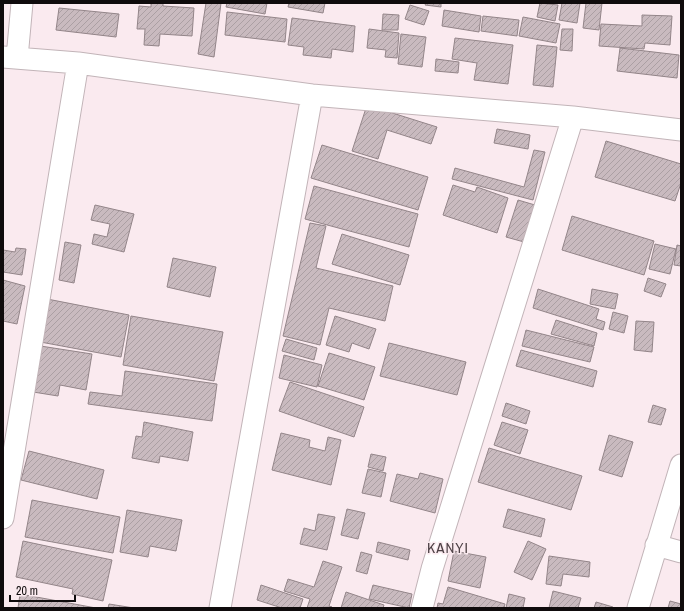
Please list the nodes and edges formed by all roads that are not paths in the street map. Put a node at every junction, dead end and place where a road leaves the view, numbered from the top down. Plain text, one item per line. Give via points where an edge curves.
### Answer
1 (22, 3) edge
2 (10, 58) edge
3 (78, 63) junction
4 (312, 95) junction
5 (573, 117) junction
6 (681, 130) edge
7 (681, 465) edge
8 (3, 518) edge
9 (656, 545) junction
10 (681, 552) edge
11 (220, 608) edge
12 (422, 608) edge
13 (638, 608) edge

1 - 2 street
2 - 3 street
3 - 4 street
3 - 8 street
4 - 5 street
4 - 11 street
5 - 6 street
5 - 12 street
7 - 9 street
9 - 10 street
9 - 13 street

